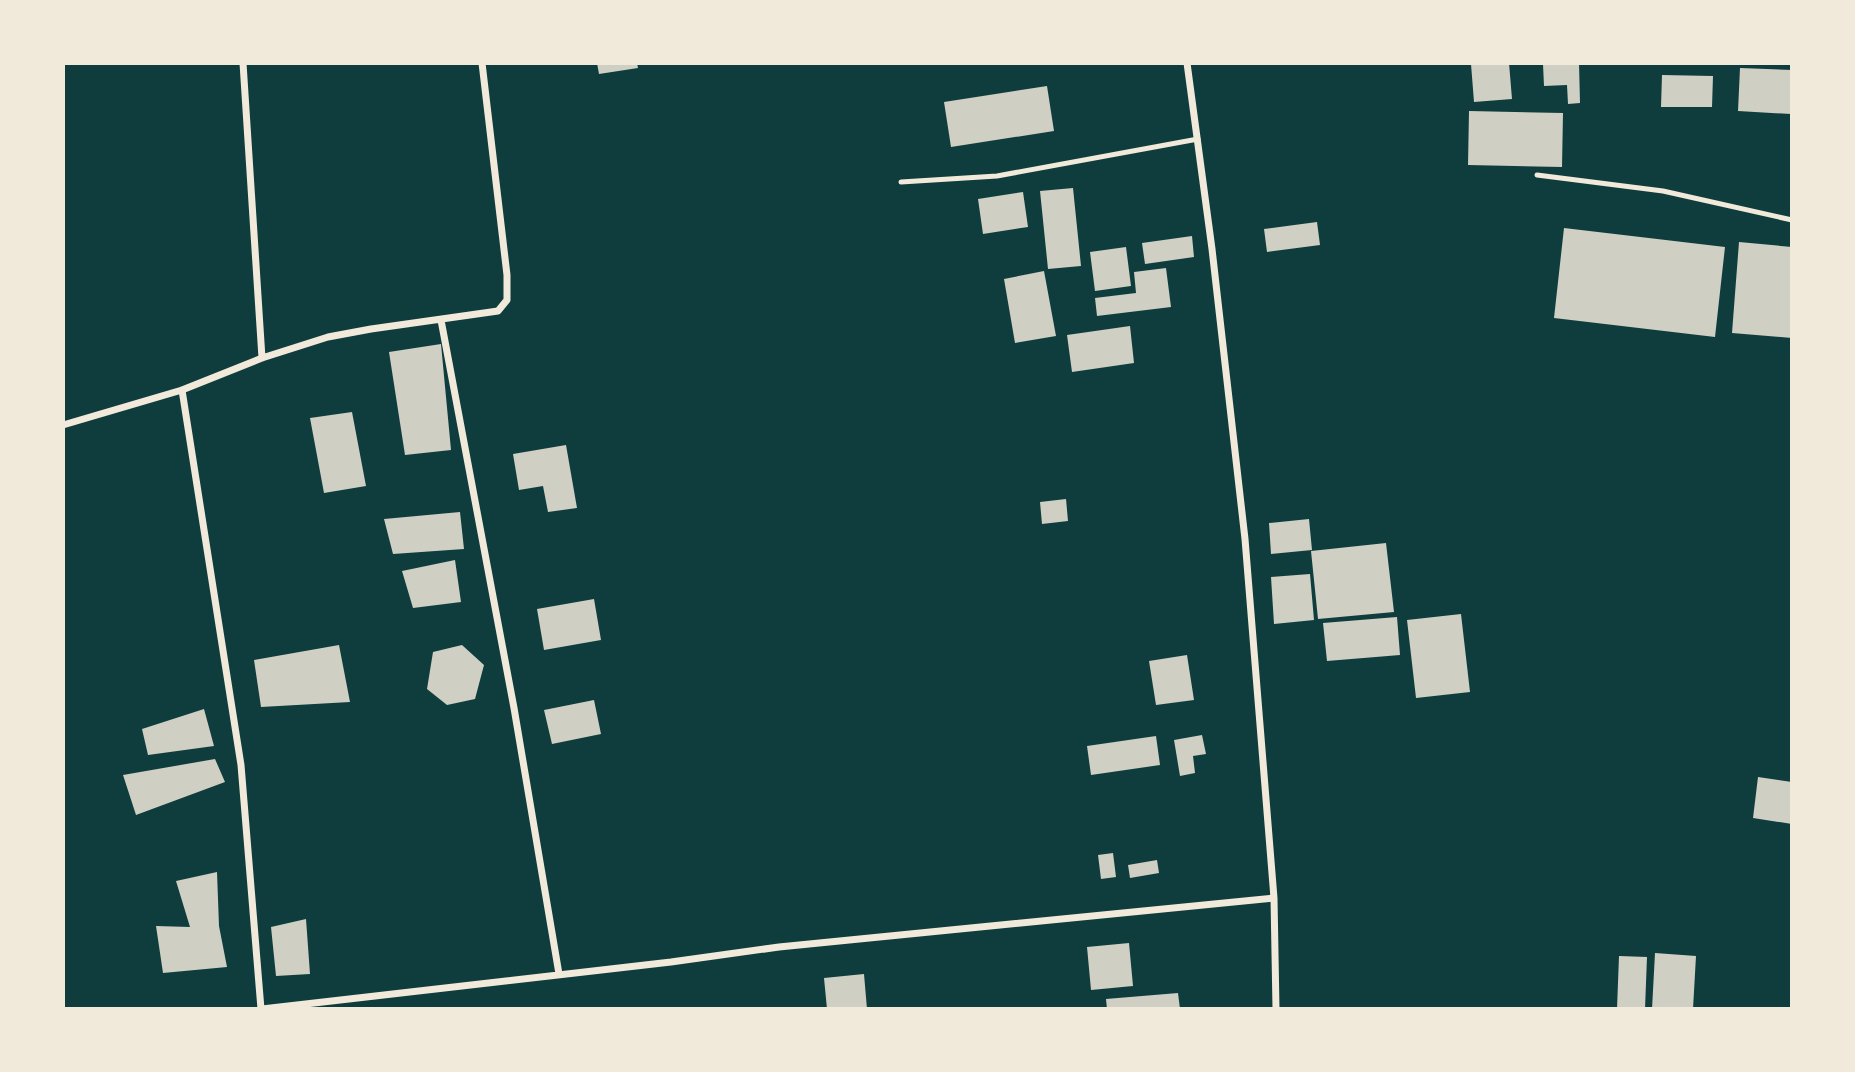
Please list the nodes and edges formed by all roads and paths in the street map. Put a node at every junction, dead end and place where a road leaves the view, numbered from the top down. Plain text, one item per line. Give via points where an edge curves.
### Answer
1 (243, 63) edge
2 (482, 63) edge
3 (1187, 63) edge
4 (1198, 139) junction
5 (1536, 175) dead end
6 (901, 182) dead end
7 (1792, 220) edge
8 (441, 320) junction
9 (262, 358) junction
10 (182, 390) junction
11 (63, 425) edge
12 (1274, 898) junction
13 (559, 974) junction
14 (261, 1009) edge
15 (1276, 1009) edge

1 - 9 street
2 - 8 street via 507,300 498,311
3 - 4 street
4 - 6 lane via 997,176
4 - 12 street via 1245,539
5 - 7 lane via 1663,191
8 - 9 street via 340,334
8 - 13 street
9 - 10 street
10 - 11 street
10 - 14 street via 241,765
12 - 13 street via 807,944
12 - 15 street
13 - 14 street

